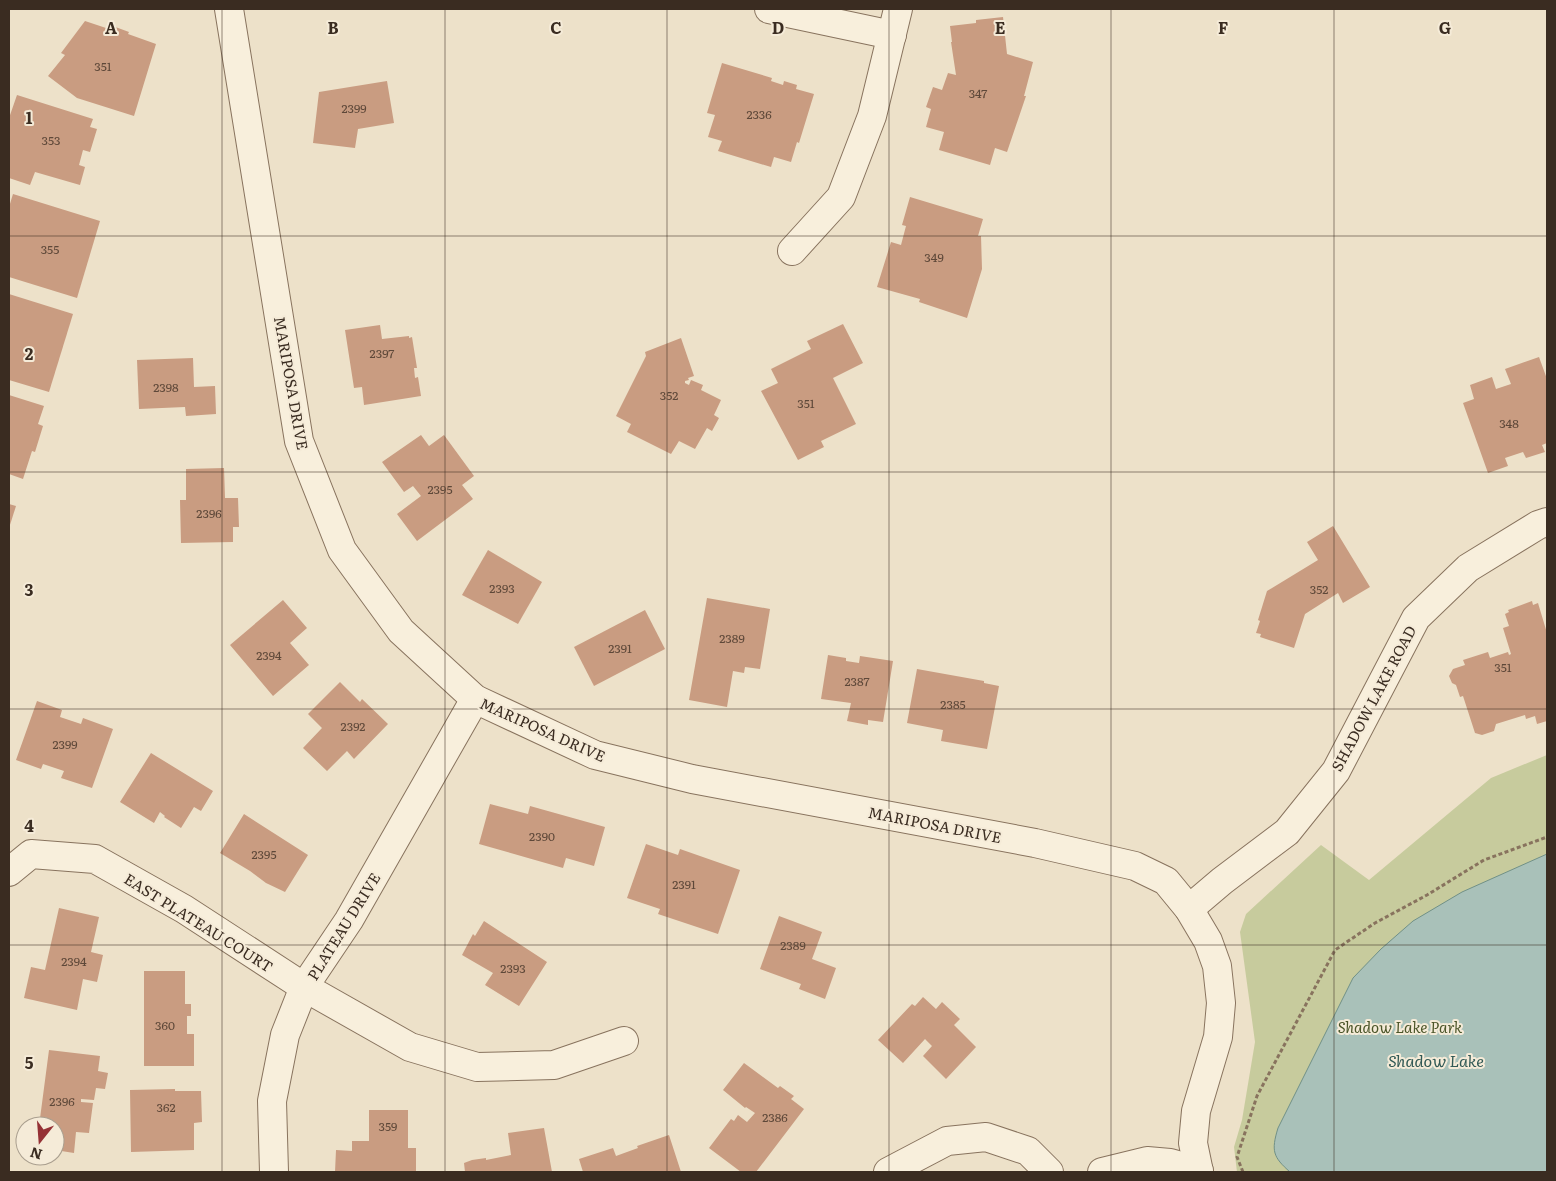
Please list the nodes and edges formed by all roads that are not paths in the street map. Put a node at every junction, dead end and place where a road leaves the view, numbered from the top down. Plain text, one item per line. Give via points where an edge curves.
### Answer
1 (229, 9) edge
2 (769, 9) edge
3 (898, 9) edge
4 (892, 35) junction
5 (792, 251) dead end
6 (1547, 522) edge
7 (475, 699) junction
8 (9, 872) edge
9 (1189, 909) junction
10 (304, 987) junction
11 (624, 1041) dead end
12 (274, 1172) edge
13 (888, 1172) edge
14 (1049, 1172) edge
15 (1102, 1172) edge
16 (1198, 1172) edge

1 - 7 street, MARIPOSA DRIVE via 299,442 342,550 401,631
2 - 4 street
3 - 4 street
4 - 5 street via 872,116 841,197
6 - 9 street, SHADOW LAKE ROAD via 1538,524 1468,568 1416,618 1336,771 1287,832
7 - 9 street, MARIPOSA DRIVE via 595,755 692,779 1035,843 1135,866 1166,881
7 - 10 street, PLATEAU DRIVE via 349,920
8 - 10 street, EAST PLATEAU COURT via 31,854 94,859 184,909
9 - 16 street, MARIPOSA DRIVE via 1208,941 1217,966 1221,1003 1218,1037 1196,1111 1194,1143
10 - 11 street, EAST PLATEAU COURT via 410,1047 477,1067 554,1065
10 - 12 street, PLATEAU DRIVE via 285,1035 272,1100
13 - 14 street via 947,1142 986,1137 1028,1151
15 - 16 street via 1147,1161

